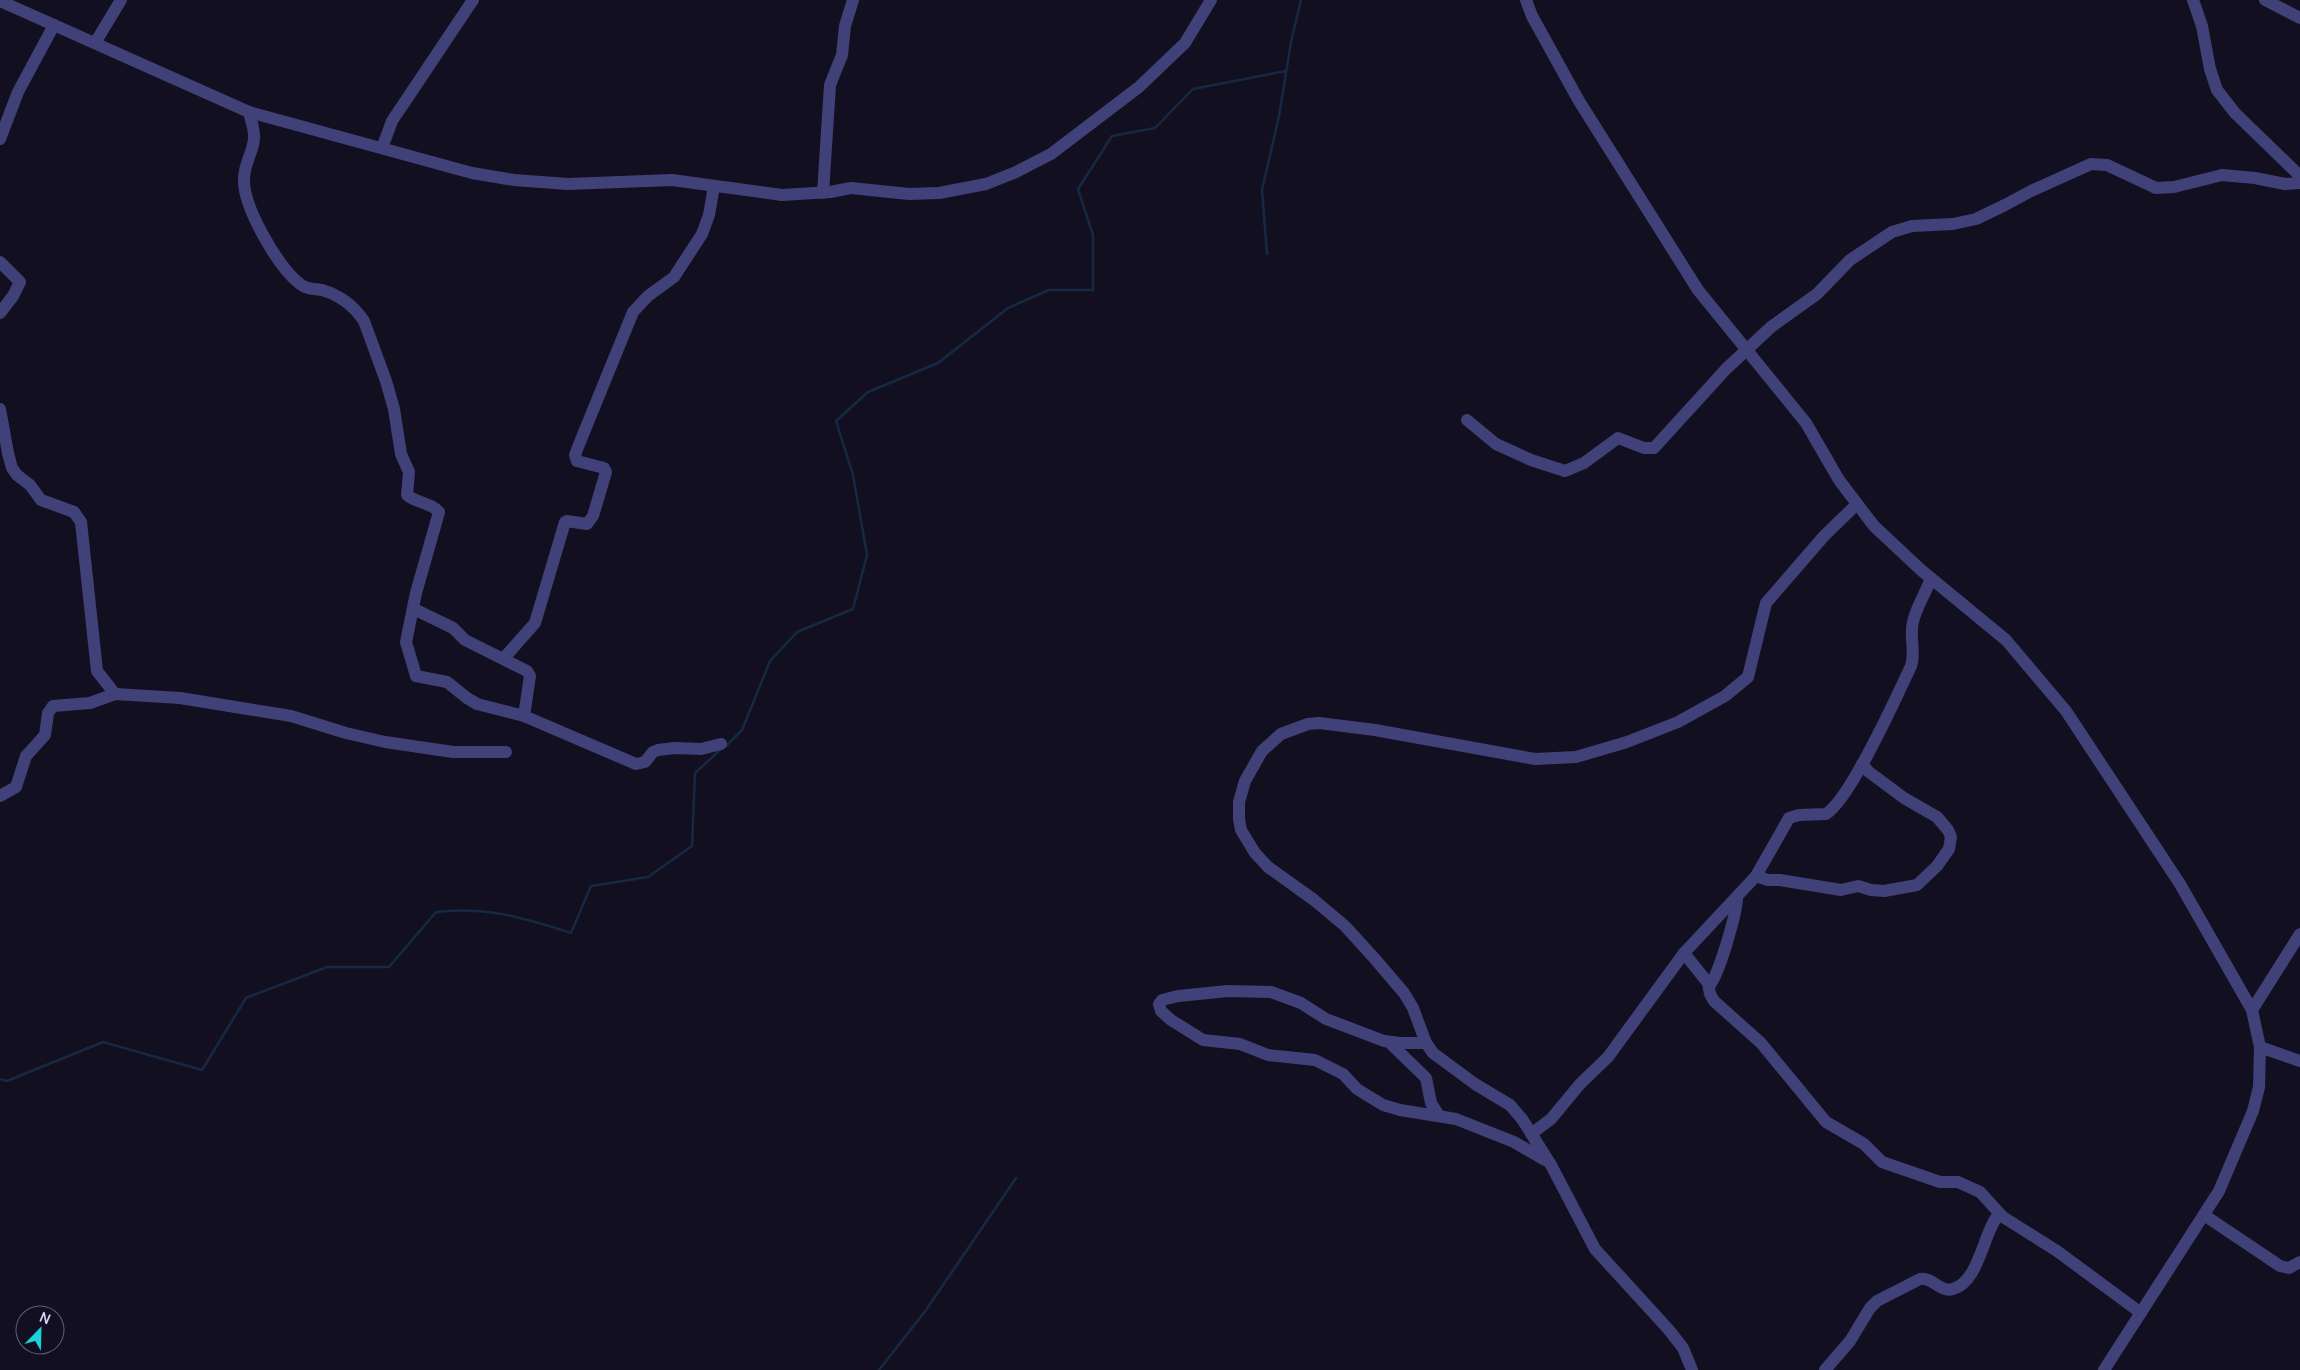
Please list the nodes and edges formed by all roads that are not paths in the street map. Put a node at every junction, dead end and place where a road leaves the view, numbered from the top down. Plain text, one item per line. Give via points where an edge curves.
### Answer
1 (121, 0) edge
2 (473, 0) edge
3 (853, 0) edge
4 (1211, 0) edge
5 (1526, 0) edge
6 (2193, 0) edge
7 (2265, 0) edge
8 (0, 1) edge
9 (2300, 18) edge
10 (54, 25) junction
11 (95, 43) junction
12 (250, 112) junction
13 (0, 139) edge
14 (382, 148) junction
15 (2300, 176) edge
16 (2300, 183) edge
17 (714, 186) junction
18 (823, 192) junction
19 (0, 262) edge
20 (0, 312) edge
21 (1747, 351) junction
22 (0, 409) edge
23 (1466, 420) dead end
24 (1857, 504) junction
25 (1931, 578) junction
26 (414, 609) junction
27 (504, 658) junction
28 (115, 694) junction
29 (524, 716) junction
30 (721, 744) dead end
31 (506, 752) dead end
32 (1862, 764) junction
33 (0, 796) edge
34 (1756, 876) junction
35 (1737, 897) junction
36 (2300, 934) edge
37 (1684, 953) junction
38 (1709, 986) junction
39 (2252, 1010) junction
40 (1389, 1042) junction
41 (1426, 1043) junction
42 (2260, 1047) junction
43 (2300, 1061) edge
44 (1439, 1116) junction
45 (1531, 1134) junction
46 (1551, 1165) junction
47 (2000, 1214) junction
48 (2204, 1215) junction
49 (2300, 1262) edge
50 (2141, 1313) junction
51 (1692, 1370) edge
52 (1825, 1370) edge
53 (2104, 1370) edge

1 - 11 street
2 - 14 street via 392,121
3 - 18 street via 845,26 842,55 830,85
4 - 18 street via 1185,42 1140,87 1051,154 1016,172 986,184 939,193 909,194 852,188
5 - 21 street via 1600,136 1698,290
6 - 15 street via 2217,90 2235,113
7 - 9 street
8 - 10 street
10 - 11 street
10 - 13 street via 18,92
11 - 12 street
12 - 14 street
12 - 26 street via 254,139 244,182 256,222 274,254 298,283 342,299 359,313 394,410 401,454 409,472 407,495 439,512
14 - 17 street via 472,173 514,180 568,184 672,180
16 - 21 street via 2285,184 2222,175 2156,188 2107,165 2091,164 1976,219 1954,224 1912,226 1892,232 1850,260 1817,294 1771,327
17 - 18 street via 782,195
17 - 27 street via 702,234 674,277 632,312 575,455 577,461 604,468 606,472 593,516 587,524 565,522 535,623
19 - 20 street via 20,282
21 - 23 street via 1726,369 1654,448 1644,448 1618,438 1568,470 1531,460 1496,444
21 - 24 street via 1806,423
22 - 28 street via 6,446 17,476 30,485 41,500 74,512 81,522 97,672
24 - 25 street via 1874,526
24 - 41 street via 1824,536 1766,603 1748,677 1725,696 1678,722 1576,757 1535,759 1319,723 1281,734 1262,752 1245,781 1239,802 1241,830 1268,867 1345,926 1375,959 1408,1000
25 - 32 street via 1913,620 1914,658
25 - 39 street via 2006,640 2066,711 2180,884
26 - 27 street via 454,628 465,640
26 - 29 street via 406,642 416,676 447,682 467,698 489,708
27 - 29 street via 529,673
28 - 31 street via 180,698 259,709 362,737 453,752
28 - 33 street via 80,704 53,706 48,713 45,735 26,756 16,787
29 - 30 street via 636,764 645,762 658,750 701,749
32 - 34 street via 1830,811 1790,818
32 - 34 street via 1904,798 1937,817 1948,830 1951,838 1949,849 1932,871 1917,885 1884,891 1858,886 1841,890
34 - 35 street
35 - 37 street
35 - 38 street via 1722,960
36 - 39 street
37 - 38 street
37 - 45 street via 1608,1057 1551,1119
38 - 47 street via 1714,1001 1761,1043 1826,1122 1864,1144 1882,1162 1940,1182 1958,1182 1980,1192
39 - 42 street
40 - 41 street
40 - 44 street via 1426,1078 1431,1103
40 - 44 street via 1326,1019 1301,1002 1271,992 1178,996 1162,1000 1159,1004 1161,1011 1171,1020 1203,1040 1240,1044 1268,1055 1315,1060 1343,1074 1357,1089 1383,1105
41 - 45 street via 1433,1053 1510,1105
42 - 43 street
42 - 48 street via 2259,1087 2253,1111 2219,1191
44 - 46 street via 1456,1119 1530,1149
45 - 46 street
46 - 51 street via 1595,1249 1669,1330 1683,1348
47 - 50 street
47 - 52 street via 1993,1221 1981,1255 1961,1284 1948,1290 1925,1278 1920,1279 1877,1301 1850,1341
48 - 49 street via 2280,1266 2289,1268
48 - 50 street
50 - 53 street

